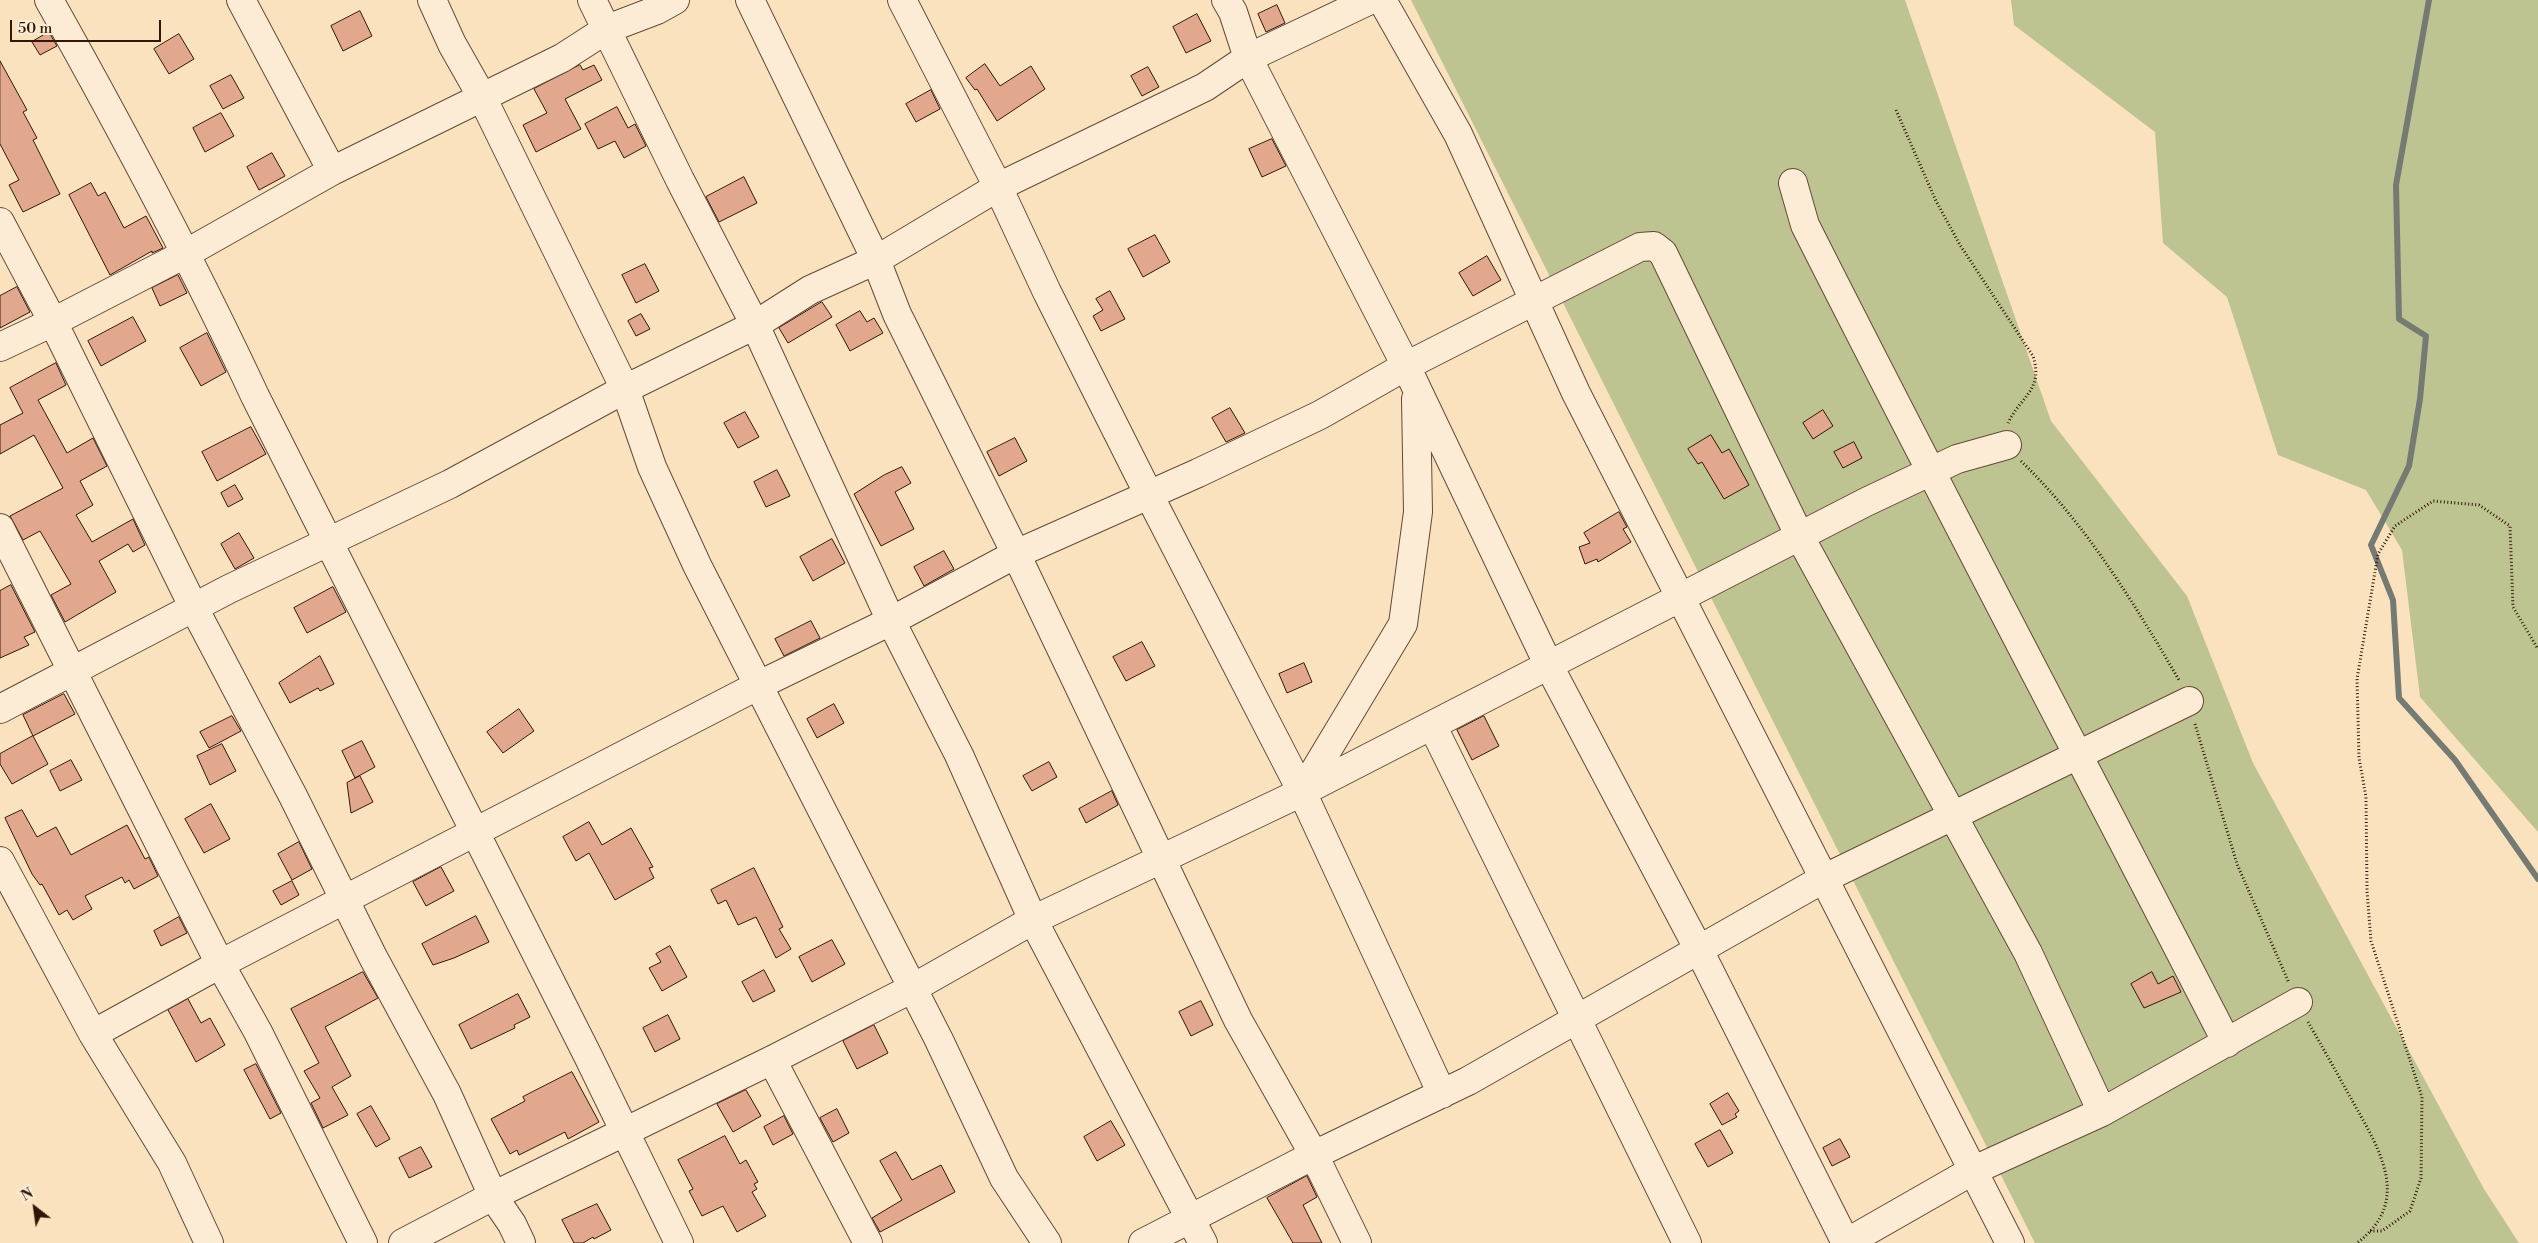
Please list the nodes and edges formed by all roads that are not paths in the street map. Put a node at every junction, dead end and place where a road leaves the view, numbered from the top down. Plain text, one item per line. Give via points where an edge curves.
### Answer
1 (49, 0) edge
2 (241, 0) edge
3 (432, 0) edge
4 (592, 0) edge
5 (675, 0) edge
6 (750, 0) edge
7 (902, 0) edge
8 (1226, 0) edge
9 (1370, 0) edge
10 (1382, 0) edge
11 (608, 29) junction
12 (1248, 58) junction
13 (482, 97) junction
14 (332, 171) junction
15 (1792, 183) dead end
16 (998, 187) junction
17 (0, 222) edge
18 (185, 254) junction
19 (876, 260) junction
20 (1534, 300) junction
21 (53, 322) junction
22 (755, 324) junction
23 (0, 346) edge
24 (1411, 376) junction
25 (625, 389) junction
26 (2007, 445) road end
27 (1930, 472) junction
28 (1149, 495) junction
29 (0, 528) edge
30 (1800, 537) junction
31 (327, 543) junction
32 (1016, 554) junction
33 (1679, 596) junction
34 (194, 608) junction
35 (891, 621) junction
36 (1549, 666) junction
37 (73, 671) junction
38 (759, 685) junction
39 (2189, 701) road end
40 (0, 709) edge
41 (1433, 727) junction
42 (2079, 754) junction
43 (1302, 792) junction
44 (1952, 816) junction
45 (475, 833) junction
46 (1162, 860) junction
47 (0, 861) edge
48 (1823, 880) junction
49 (345, 899) junction
50 (1034, 920) junction
51 (1699, 950) junction
52 (220, 964) junction
53 (913, 988) junction
54 (2298, 1002) road end
55 (1575, 1020) junction
56 (93, 1034) junction
57 (2227, 1043) junction
58 (772, 1060) junction
59 (1442, 1094) junction
60 (2102, 1112) junction
61 (625, 1132) junction
62 (1314, 1155) junction
63 (1972, 1171) junction
64 (493, 1196) junction
65 (1190, 1218) junction
66 (209, 1243) edge
67 (363, 1243) edge
68 (403, 1243) edge
69 (521, 1243) edge
70 (679, 1243) edge
71 (868, 1243) edge
72 (1047, 1243) edge
73 (1143, 1243) edge
74 (1203, 1243) edge
75 (1357, 1243) edge
76 (1687, 1243) edge
77 (2010, 1243) edge

1 - 18 street via 130,144
2 - 14 street
3 - 13 street
4 - 11 street
5 - 11 street
6 - 19 street
7 - 16 street
8 - 12 street
9 - 12 street
10 - 20 street via 1458,134
11 - 13 street via 562,58
11 - 22 street via 680,180
12 - 16 street via 1205,87
12 - 24 street
13 - 14 street
13 - 25 street
14 - 18 street
15 - 27 street via 1805,226
16 - 19 street
16 - 28 street
17 - 21 street
18 - 21 street
18 - 31 street via 207,293
19 - 22 street via 810,290
19 - 32 street via 897,314
20 - 24 street
20 - 30 street via 1640,247 1654,246 1663,253
20 - 33 street via 1576,393
21 - 23 street
21 - 34 street
22 - 25 street
22 - 35 street
24 - 28 street
24 - 36 street
24 - 43 street via 1418,512 1403,624
25 - 31 street via 450,484
25 - 38 street via 674,519
26 - 27 street via 1957,459
27 - 30 street
27 - 42 street
28 - 32 street
28 - 43 street
29 - 37 street
30 - 33 street
30 - 44 street
31 - 34 street
31 - 45 street
32 - 35 street
32 - 46 street
33 - 36 street
33 - 48 street
34 - 37 street
34 - 49 street
35 - 38 street
35 - 50 street via 958,755
36 - 41 street
36 - 51 street
37 - 40 street
37 - 52 street
38 - 45 street
38 - 53 street
39 - 42 street
41 - 43 street
41 - 55 street
42 - 44 street
42 - 57 street
43 - 46 street
43 - 59 street
44 - 48 street
44 - 60 street via 2028,953
45 - 49 street
45 - 61 street
46 - 50 street
46 - 62 street via 1254,1053
47 - 56 street
48 - 51 street
48 - 63 street
49 - 52 street
49 - 64 street via 447,1094
50 - 53 street
50 - 65 street
51 - 55 street
51 - 63 street via 1846,1243
52 - 56 street
52 - 67 street via 258,1032
53 - 58 street
53 - 72 street via 1004,1178
54 - 57 street
55 - 59 street
55 - 76 street
56 - 66 street via 172,1163
57 - 60 street
58 - 61 street
58 - 71 street
59 - 62 street
60 - 63 street
61 - 64 street
61 - 70 street
62 - 65 street
62 - 75 street
63 - 77 street
64 - 68 street
64 - 69 street
65 - 73 street
65 - 74 street

